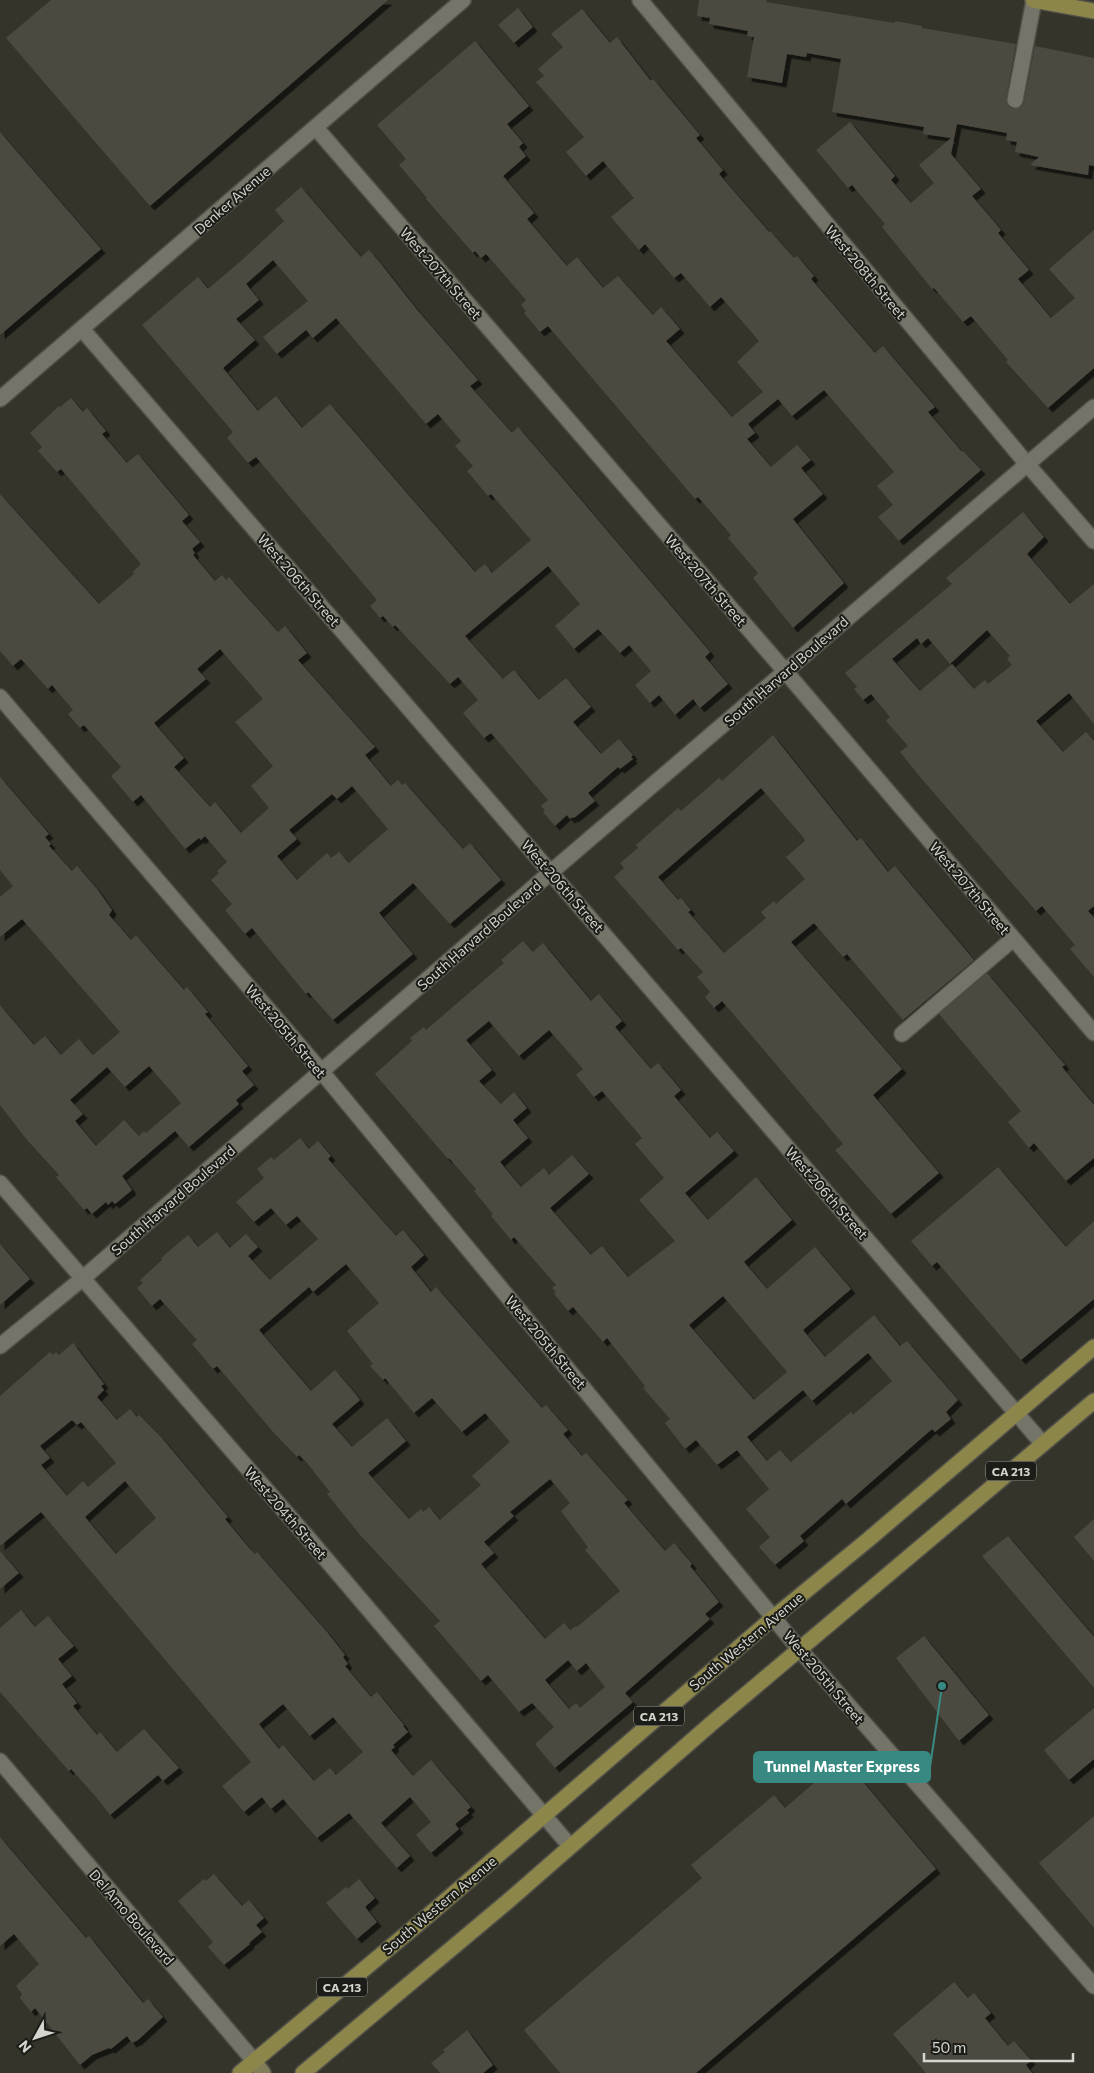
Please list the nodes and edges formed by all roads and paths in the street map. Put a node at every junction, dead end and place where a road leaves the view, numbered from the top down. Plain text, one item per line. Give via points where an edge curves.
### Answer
1 (463, 0) edge
2 (640, 0) edge
3 (1034, 0) edge
4 (1094, 11) edge
5 (1015, 100) dead end
6 (316, 128) junction
7 (82, 329) junction
8 (0, 399) edge
9 (1094, 407) edge
10 (1027, 464) junction
11 (1094, 542) edge
12 (785, 671) junction
13 (0, 697) edge
14 (551, 872) junction
15 (1013, 939) junction
16 (1094, 1033) edge
17 (902, 1034) dead end
18 (321, 1071) junction
19 (0, 1183) edge
20 (82, 1279) junction
21 (0, 1346) edge
22 (1094, 1347) edge
23 (1094, 1401) edge
24 (1016, 1412) junction
25 (1043, 1444) junction
26 (774, 1617) junction
27 (800, 1650) junction
28 (0, 1761) edge
29 (544, 1816) junction
30 (570, 1846) junction
31 (1094, 1986) edge
32 (259, 2067) edge
33 (240, 2073) edge
34 (303, 2073) edge

1 - 6 street, Denker Avenue
2 - 10 street, West 208th Street
3 - 4 main road
3 - 5 street
6 - 7 street, Denker Avenue
6 - 12 street, West 207th Street
7 - 8 street, Denker Avenue
7 - 14 street, West 206th Street
9 - 10 street, South Harvard Boulevard
10 - 11 street, West 208th Street
10 - 12 street, South Harvard Boulevard
12 - 14 street, South Harvard Boulevard
12 - 15 street, West 207th Street
13 - 18 street, West 205th Street
14 - 18 street, South Harvard Boulevard
14 - 24 street, West 206th Street
15 - 16 street, West 207th Street
15 - 17 street
18 - 20 street, South Harvard Boulevard
18 - 26 street, West 205th Street
19 - 20 street, West 204th Street
20 - 21 street, South Harvard Boulevard
20 - 29 street, West 204th Street
22 - 24 main road, South Western Avenue / CA 213
23 - 25 main road, CA 213
24 - 25 street, West 206th Street
24 - 26 main road, South Western Avenue / CA 213
25 - 27 main road, CA 213
26 - 27 street, West 205th Street
26 - 29 main road, South Western Avenue / CA 213
27 - 30 main road, CA 213
27 - 31 street, West 205th Street
28 - 32 street, Del Amo Boulevard
29 - 30 street, West 204th Street
29 - 32 main road, South Western Avenue / CA 213
30 - 34 main road, CA 213
32 - 33 main road, South Western Avenue / CA 213

